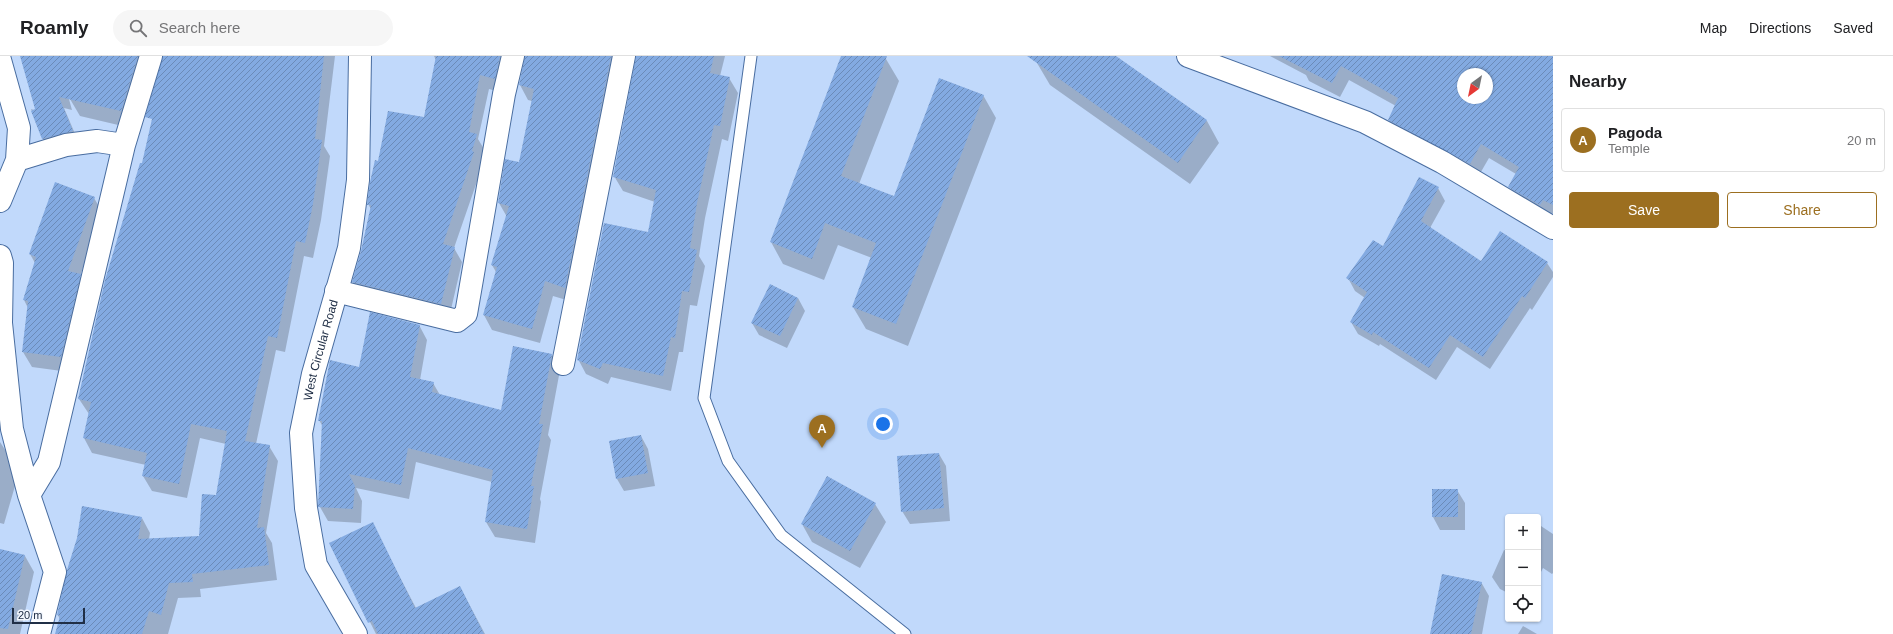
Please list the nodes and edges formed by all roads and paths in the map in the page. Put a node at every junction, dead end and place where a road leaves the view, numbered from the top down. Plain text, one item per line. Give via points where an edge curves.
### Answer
1 (151, 56) edge
2 (360, 56) edge
3 (513, 56) edge
4 (624, 56) edge
5 (751, 56) edge
6 (1188, 56) edge
7 (0, 60) edge
8 (124, 145) junction
9 (17, 160) junction
10 (0, 201) edge
11 (1553, 228) edge
12 (0, 256) edge
13 (336, 291) junction
14 (562, 364) dead end
15 (29, 495) junction
16 (39, 634) edge
17 (356, 634) edge
18 (905, 634) edge

1 - 8 street
2 - 13 street, West Circular Road via 358,180 349,248
3 - 13 street via 504,94 466,314 457,321
4 - 14 street
5 - 18 lane via 704,398 728,461 781,535
6 - 11 street via 1365,122 1442,162
7 - 9 street via 19,128
8 - 9 street via 98,141 74,144
8 - 15 street via 49,462
9 - 10 street
12 - 15 street via 1,323 12,429
13 - 17 street, West Circular Road via 313,374 301,433 306,508 316,565
15 - 16 street via 55,572

